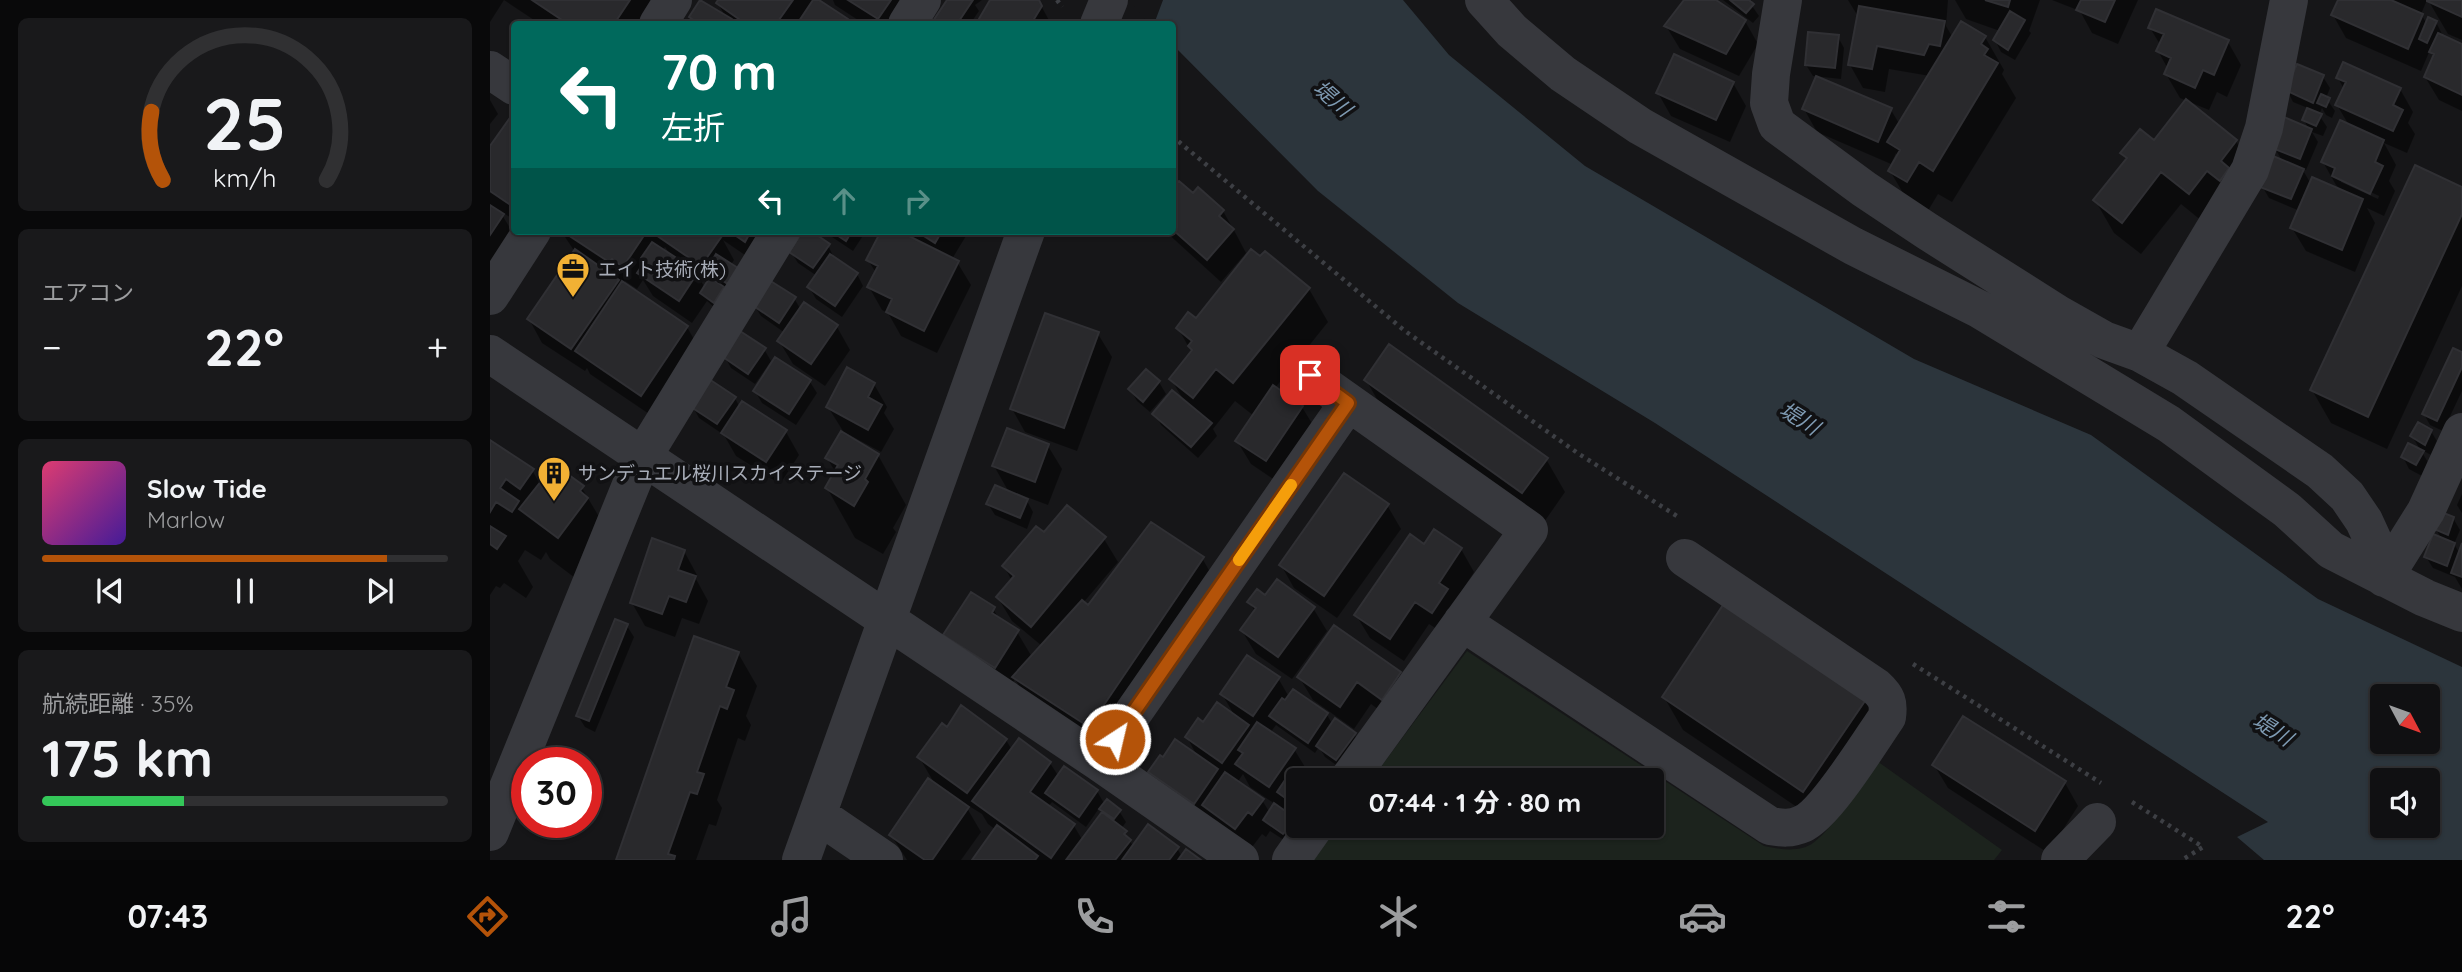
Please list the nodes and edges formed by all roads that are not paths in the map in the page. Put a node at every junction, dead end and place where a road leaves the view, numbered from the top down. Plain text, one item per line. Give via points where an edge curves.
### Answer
1 (673, 0) edge
2 (922, 0) edge
3 (1109, 0) edge
4 (1484, 0) edge
5 (1783, 0) edge
6 (2289, 0) edge
7 (660, 21) edge
8 (909, 21) edge
9 (1101, 21) edge
10 (490, 70) edge
11 (511, 84) edge
12 (528, 235) edge
13 (779, 235) edge
14 (1025, 235) edge
15 (490, 296) edge
16 (2140, 353) junction
17 (490, 354) edge
18 (1310, 375) dead end
19 (1348, 403) junction
20 (2462, 432) edge
21 (642, 458) junction
22 (1685, 558) dead end
23 (2384, 578) junction
24 (2462, 613) edge
25 (888, 621) junction
26 (1462, 622) junction
27 (1099, 762) junction
28 (1357, 768) edge
29 (2108, 801) road end
30 (818, 815) junction
31 (490, 832) edge
32 (1307, 838) edge
33 (801, 860) edge
34 (884, 860) edge
35 (1240, 860) edge
36 (1291, 860) edge
37 (2060, 860) edge

1 - 7 street
2 - 8 street
3 - 9 street
4 - 23 street via 1563,74 1640,126 1853,246 1979,309 2079,369 2179,432 2287,510 2331,550
5 - 16 street via 1769,103 1777,125 1864,190 2058,314 2104,340
6 - 16 street via 2264,128 2250,170
10 - 11 street
12 - 15 street
13 - 21 street
14 - 25 street
16 - 23 street via 2320,471 2347,496 2364,521
17 - 21 street
18 - 19 street
19 - 26 street via 1529,530
19 - 27 street
20 - 23 street via 2426,511
21 - 25 street
21 - 31 street
22 - 26 street via 1886,697 1887,717 1820,811 1804,824 1785,829 1770,826
23 - 24 street
25 - 27 street
25 - 30 street
26 - 28 street
27 - 35 street
29 - 37 street
30 - 33 street
30 - 34 street
32 - 36 street

